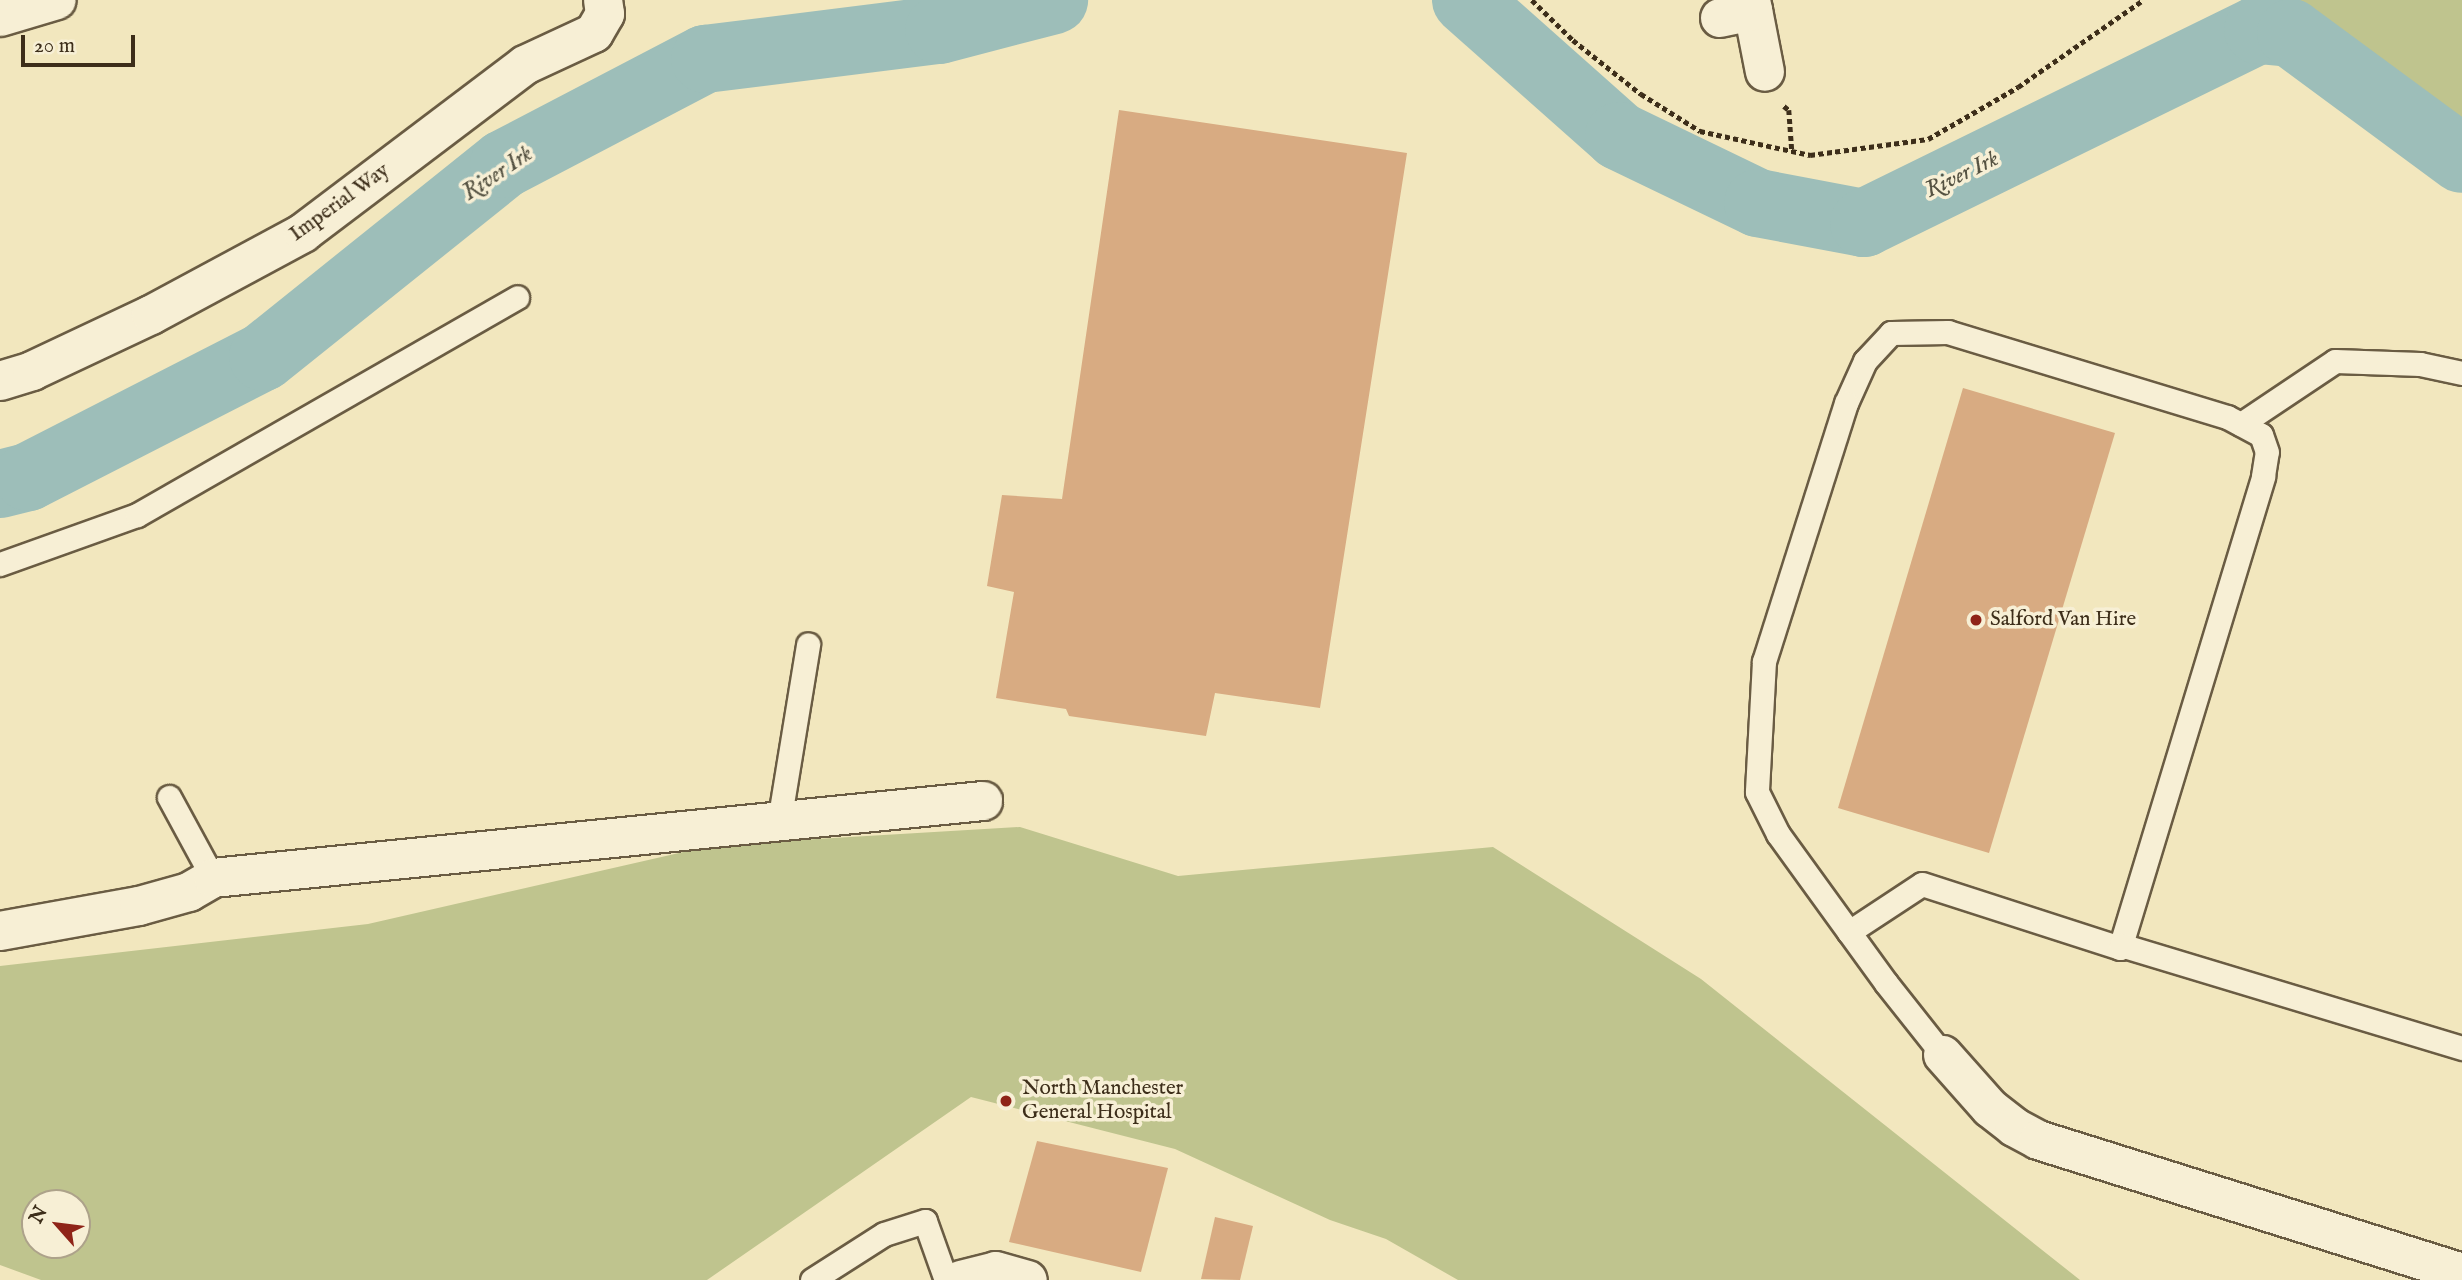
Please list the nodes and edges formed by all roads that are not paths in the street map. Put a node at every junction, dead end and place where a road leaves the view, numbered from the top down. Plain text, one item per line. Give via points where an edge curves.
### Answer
1 (57, 0) edge
2 (603, 0) edge
3 (1741, 10) edge
4 (0, 17) edge
5 (1765, 72) dead end
6 (517, 297) dead end
7 (2462, 373) edge
8 (0, 382) edge
9 (2241, 424) junction
10 (0, 564) edge
11 (808, 644) dead end
12 (169, 797) dead end
13 (983, 801) dead end
14 (779, 822) junction
15 (214, 878) junction
16 (0, 931) edge
17 (1849, 932) junction
18 (2121, 944) junction
19 (2462, 1048) edge
20 (1943, 1055) joint
21 (2462, 1273) edge
22 (812, 1280) edge
23 (946, 1280) edge

1 - 4 street
2 - 8 street, Imperial Way via 605,14 594,33 525,65 303,233 151,315
3 - 5 street
6 - 10 lane via 138,515
7 - 9 lane via 2420,364 2335,361
9 - 17 lane via 1948,332 1891,333 1865,361 1846,403 1764,661 1758,792 1778,834
9 - 18 lane via 2261,435 2267,452 2263,476
11 - 14 lane
12 - 15 lane
13 - 14 street
14 - 15 street
15 - 16 street via 189,892 139,906
17 - 18 lane via 1922,884 2120,948
17 - 20 lane
18 - 19 lane
20 - 21 street via 1990,1108 2038,1140
22 - 23 lane via 884,1234 925,1221

